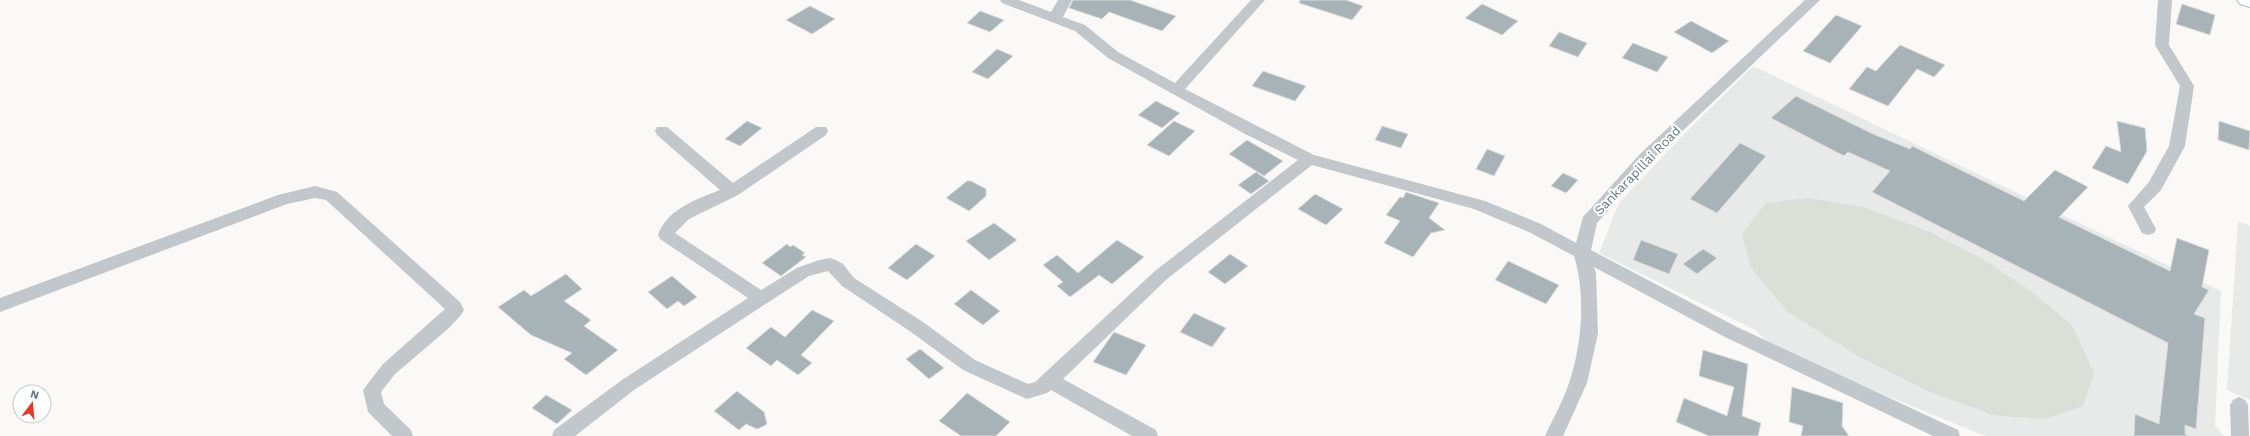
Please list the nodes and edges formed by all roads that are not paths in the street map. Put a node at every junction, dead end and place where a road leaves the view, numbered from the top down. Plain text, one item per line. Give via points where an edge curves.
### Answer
1 (1007, 0) edge
2 (1065, 0) edge
3 (1258, 0) edge
4 (1813, 0) edge
5 (2165, 0) edge
6 (2246, 0) edge
7 (2250, 2) edge
8 (1055, 18) junction
9 (1176, 90) junction
10 (662, 131) dead end
11 (821, 131) dead end
12 (1309, 158) junction
13 (732, 191) junction
14 (2148, 229) dead end
15 (1582, 254) junction
16 (761, 298) junction
17 (0, 305) edge
18 (1049, 380) junction
19 (2239, 405) dead end
20 (404, 436) edge
21 (561, 436) edge
22 (1149, 436) edge
23 (1554, 436) edge
24 (1951, 436) edge
25 (2240, 436) edge

1 - 8 street
2 - 8 street
3 - 9 street
4 - 15 street, Sankarapillai Road via 1645,158 1589,220
5 - 14 street via 2162,45 2187,86 2177,146 2155,186 2136,206
6 - 7 main road
8 - 9 street via 1080,28 1113,55
9 - 12 street
10 - 13 street
11 - 13 street
12 - 15 street via 1479,205 1535,228
12 - 18 street via 1160,275
13 - 16 street via 685,214 667,228 666,235
15 - 23 street, Sankarapillai Road via 1588,273 1589,333 1578,383
15 - 24 street via 1731,332
16 - 18 street via 803,272 830,264 837,268 848,282 917,327 969,366 1027,392 1041,388
16 - 21 street via 628,385
17 - 20 street via 284,199 315,192 331,196 454,307 443,324 389,368 372,390 375,407
18 - 22 street
19 - 25 street

